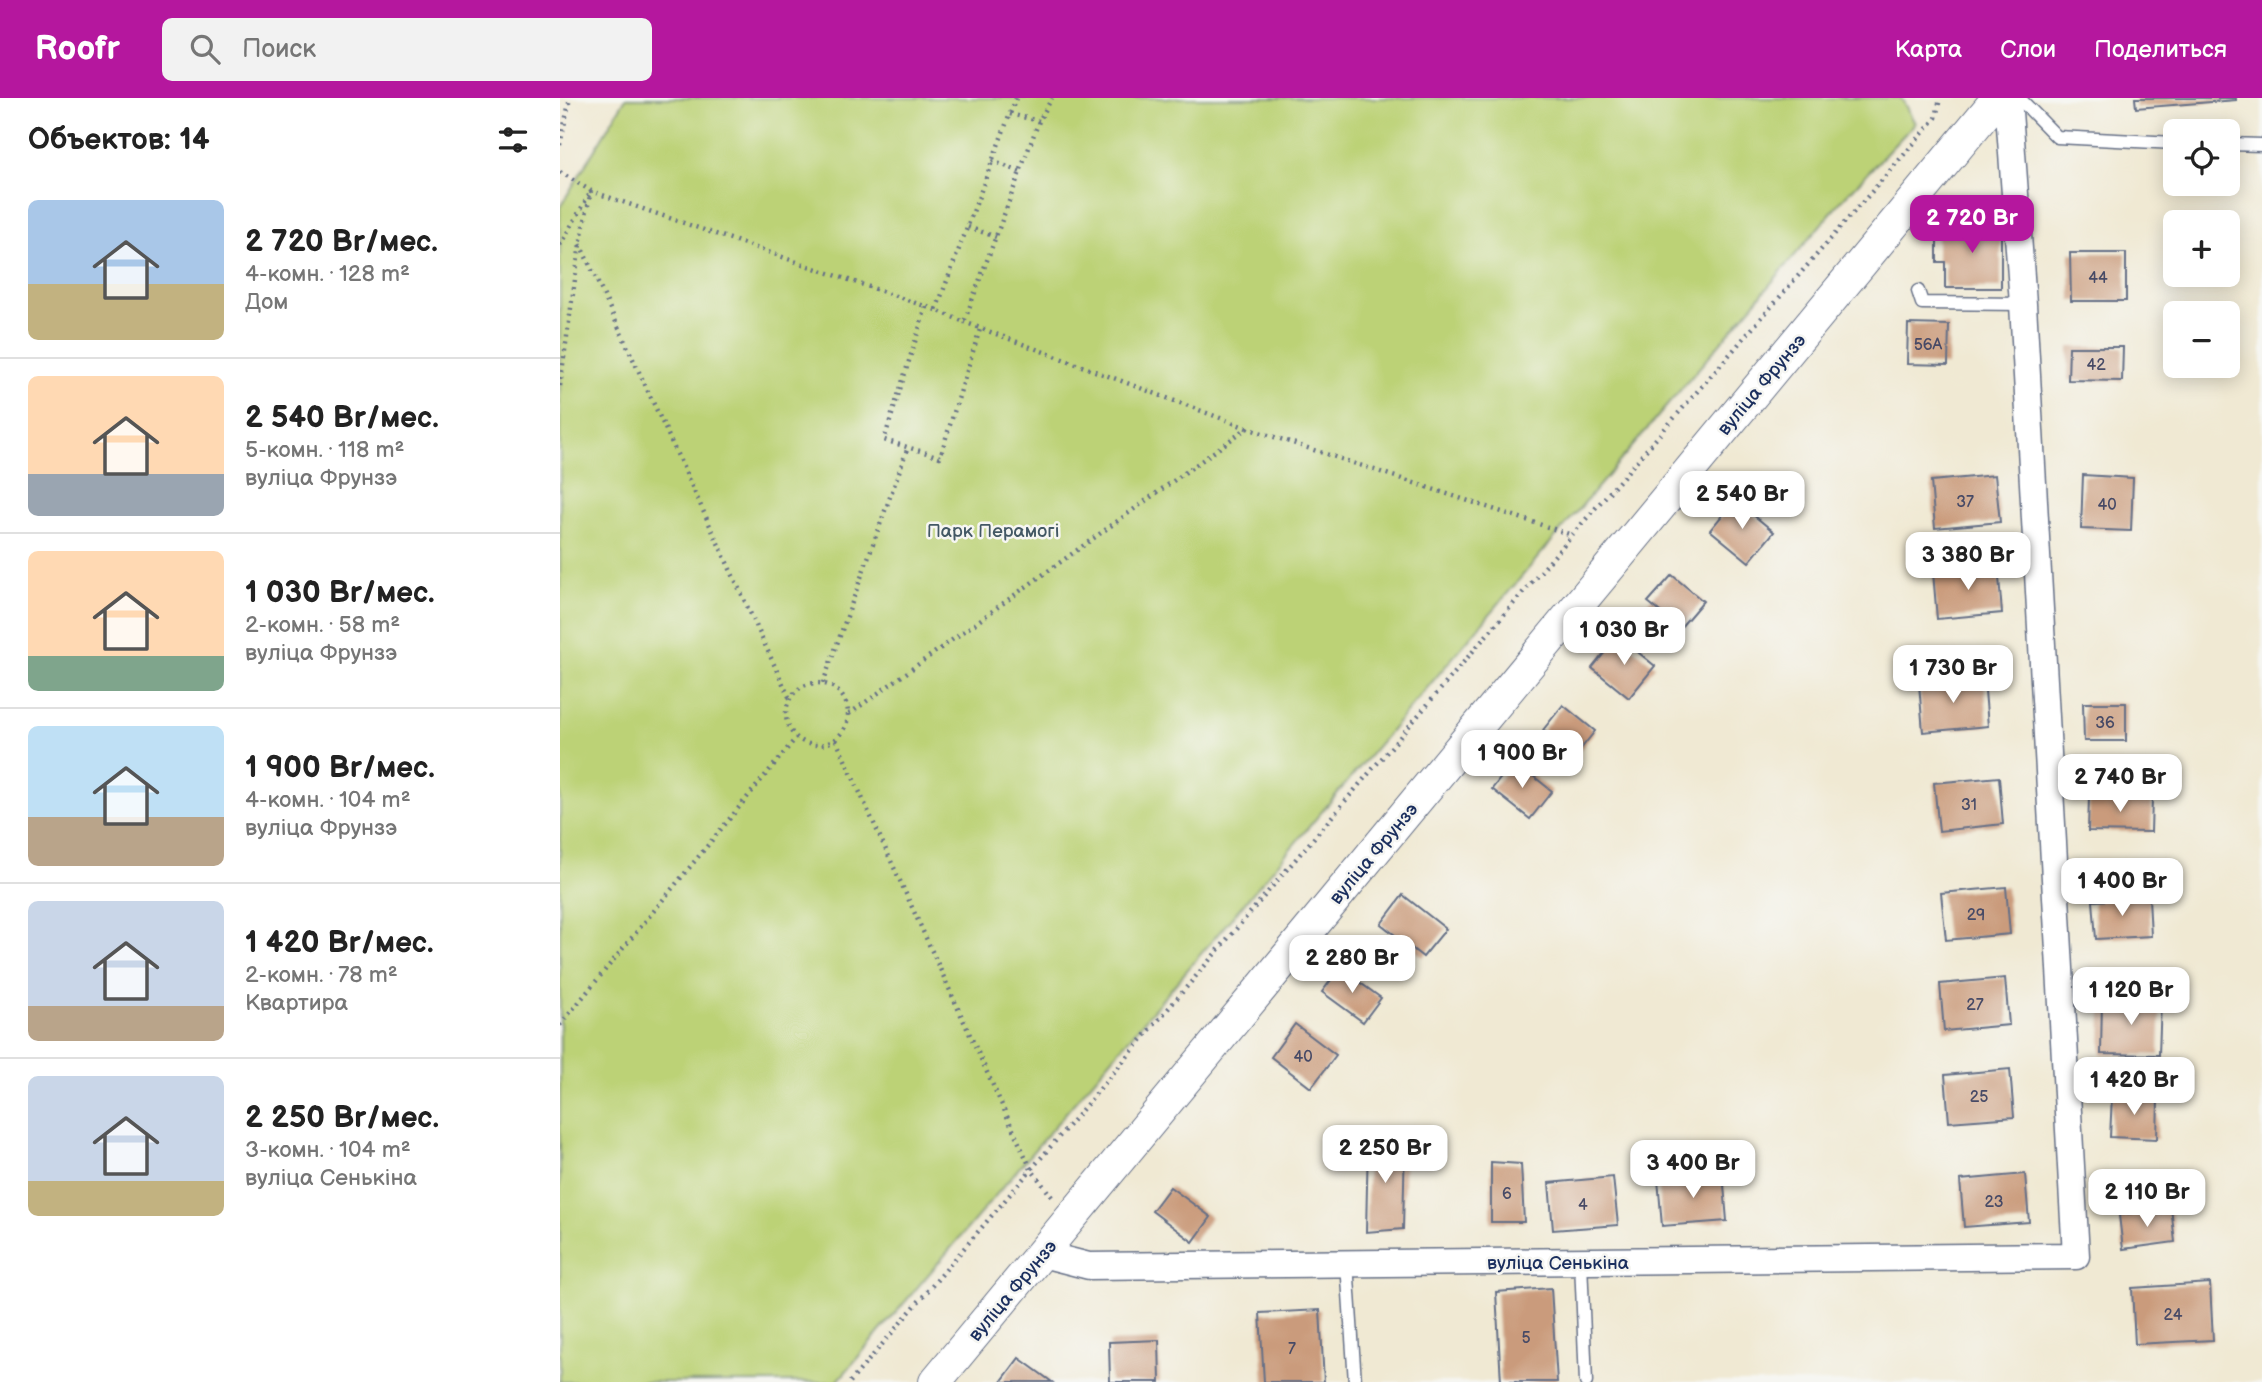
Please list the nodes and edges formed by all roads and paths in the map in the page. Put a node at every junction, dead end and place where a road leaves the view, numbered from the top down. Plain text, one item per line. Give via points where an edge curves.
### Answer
1 (570, 98) edge
2 (1016, 98) edge
3 (1052, 98) edge
4 (1940, 98) edge
5 (1998, 98) edge
6 (2008, 98) edge
7 (2019, 98) edge
8 (1010, 114) junction
9 (1040, 121) junction
10 (2163, 142) edge
11 (2240, 144) edge
12 (560, 145) edge
13 (2262, 145) edge
14 (992, 160) junction
15 (1021, 172) junction
16 (560, 173) edge
17 (591, 191) junction
18 (968, 227) junction
19 (996, 237) junction
20 (580, 244) junction
21 (560, 245) edge
22 (1918, 291) dead end
23 (2023, 304) junction
24 (926, 307) junction
25 (936, 310) junction
26 (964, 323) junction
27 (980, 329) junction
28 (560, 386) edge
29 (1247, 428) junction
30 (908, 447) junction
31 (1572, 535) junction
32 (823, 683) junction
33 (790, 699) junction
34 (849, 714) junction
35 (796, 738) junction
36 (836, 740) junction
37 (560, 1025) edge
38 (1031, 1169) junction
39 (1042, 1254) junction
40 (1581, 1262) junction
41 (1347, 1263) junction
42 (850, 1382) edge
43 (935, 1382) edge
44 (1355, 1382) edge
45 (1587, 1382) edge

1 - 12 path
2 - 8 path
3 - 9 path
4 - 31 path via 1936,118
5 - 39 street, вуліца Фрунзэ
6 - 23 street
7 - 10 lane via 2057,137
8 - 9 path
8 - 14 path
9 - 15 path
11 - 13 lane
14 - 15 path
14 - 18 path
15 - 19 path
16 - 17 path
17 - 20 path
17 - 21 path
17 - 24 path
18 - 19 path
18 - 25 path
19 - 26 path
20 - 28 path
20 - 33 path
22 - 23 lane via 1922,303
23 - 40 street, вуліца Сенькіна via 2076,1256
24 - 25 path
24 - 30 path via 884,440
25 - 26 path
26 - 27 path
27 - 29 path
27 - 30 path via 940,457
29 - 31 path
29 - 34 path
30 - 32 path
31 - 38 path
32 - 33 path via 804,686
32 - 34 path via 841,694
33 - 35 path via 786,719
34 - 36 path
35 - 36 path via 815,746
35 - 37 path
36 - 38 path
38 - 42 path
39 - 41 street, вуліца Сенькіна via 1089,1266
39 - 43 street, вуліца Фрунзэ
40 - 41 street, вуліца Сенькіна
40 - 45 lane
41 - 44 lane

